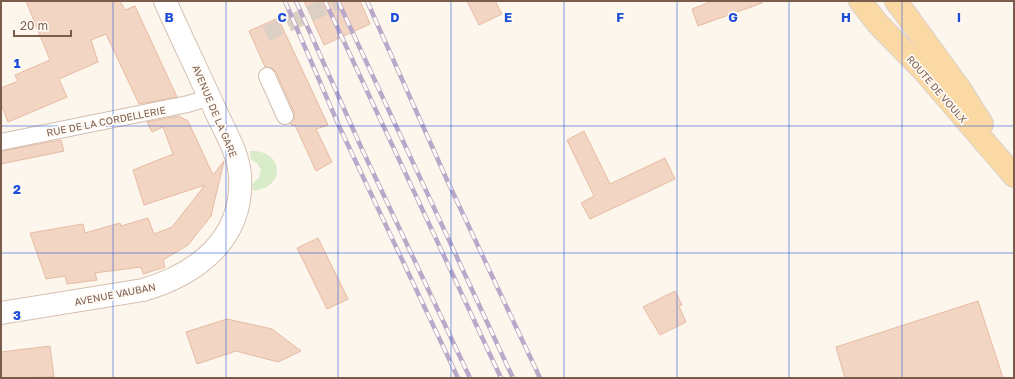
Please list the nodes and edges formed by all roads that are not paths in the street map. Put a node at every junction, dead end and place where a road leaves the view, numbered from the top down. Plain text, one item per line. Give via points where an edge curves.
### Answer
1 (165, 1) edge
2 (860, 1) edge
3 (896, 1) edge
4 (267, 76) dead end
5 (210, 97) junction
6 (285, 116) dead end
7 (1, 142) edge
8 (1014, 175) edge
9 (232, 226) joint
10 (1, 313) edge

1 - 5 main road, AVENUE DE LA GARE
2 - 8 main road, ROUTE DE VOULX
3 - 8 main road, ROUTE DE VOULX via 960,89
4 - 6 street
5 - 7 street, RUE DE LA CORDELLERIE via 188,104
5 - 9 main road, AVENUE DE LA GARE via 230,143 240,175 240,203
9 - 10 main road, AVENUE VAUBAN via 209,255 180,276 161,285 136,292

